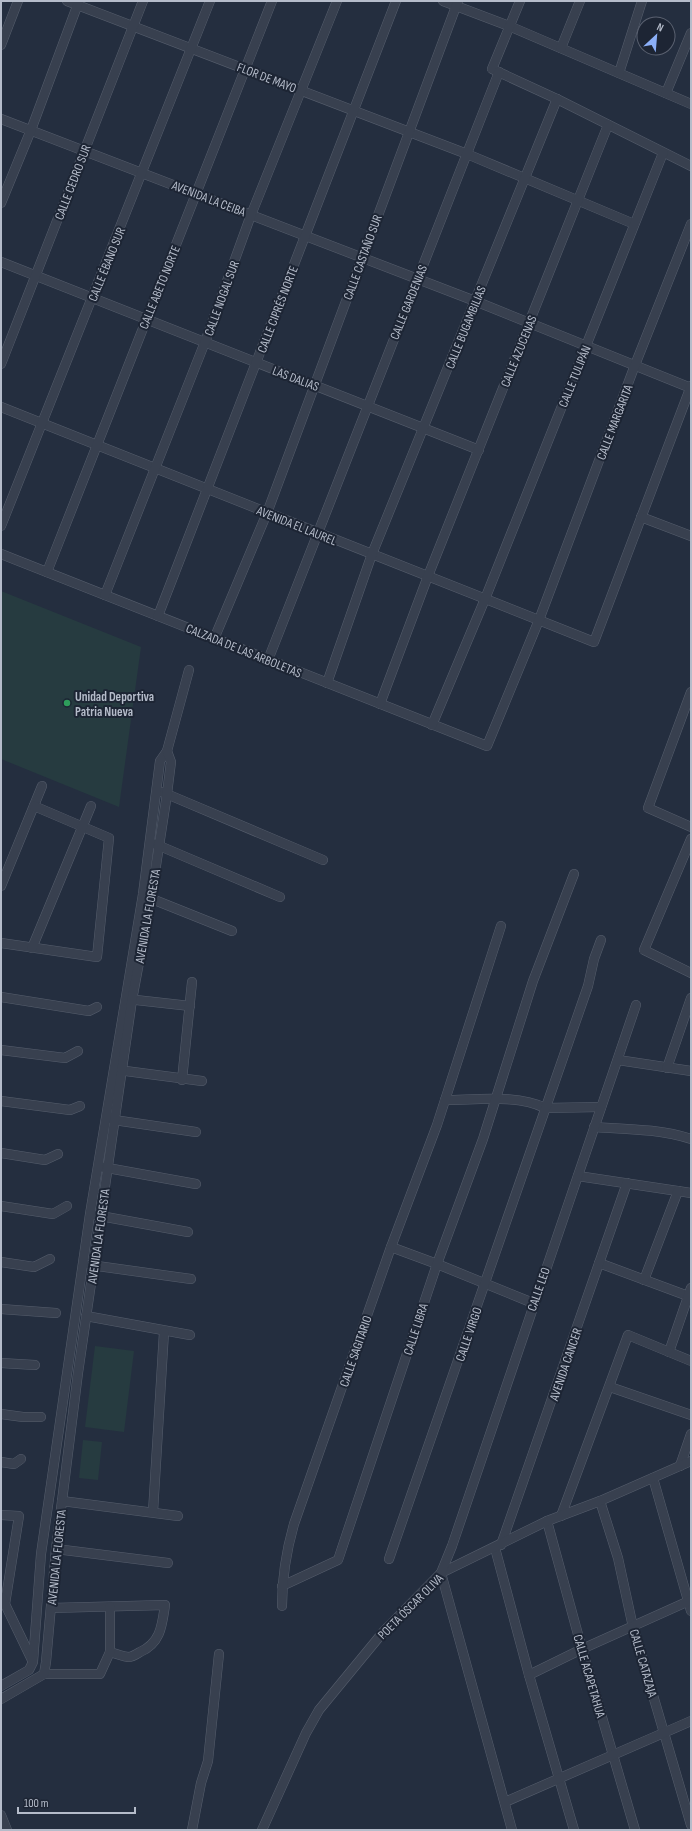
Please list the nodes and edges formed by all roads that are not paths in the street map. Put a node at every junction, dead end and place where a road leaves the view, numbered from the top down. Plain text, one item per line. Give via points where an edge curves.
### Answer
1 (18, 1) edge
2 (67, 1) edge
3 (143, 1) edge
4 (210, 1) edge
5 (272, 1) edge
6 (337, 1) edge
7 (396, 1) edge
8 (443, 1) edge
9 (520, 1) edge
10 (580, 1) edge
11 (642, 1) edge
12 (78, 3) edge
13 (457, 4) edge
14 (133, 26) junction
15 (509, 26) junction
16 (691, 33) edge
17 (1, 45) edge
18 (561, 48) junction
19 (192, 49) junction
20 (245, 69) junction
21 (496, 71) junction
22 (619, 73) junction
23 (302, 91) junction
24 (666, 93) junction
25 (557, 99) junction
26 (691, 104) edge
27 (354, 111) junction
28 (1, 119) edge
29 (608, 125) junction
30 (31, 130) junction
31 (409, 132) junction
32 (84, 150) junction
33 (663, 152) junction
34 (467, 154) junction
35 (691, 166) edge
36 (142, 173) junction
37 (525, 178) junction
38 (196, 194) junction
39 (578, 200) junction
40 (1, 203) edge
41 (251, 214) junction
42 (634, 224) junction
43 (691, 224) edge
44 (306, 235) junction
45 (362, 257) junction
46 (1, 262) edge
47 (35, 276) junction
48 (418, 278) junction
49 (92, 298) junction
50 (475, 301) junction
51 (146, 320) junction
52 (529, 322) junction
53 (205, 342) junction
54 (586, 345) junction
55 (256, 363) junction
56 (1, 364) edge
57 (635, 365) junction
58 (314, 386) junction
59 (691, 387) edge
60 (368, 406) junction
61 (1, 407) edge
62 (42, 424) junction
63 (423, 428) junction
64 (97, 445) junction
65 (479, 450) junction
66 (155, 468) junction
67 (208, 489) junction
68 (267, 513) junction
69 (641, 516) junction
70 (1, 526) edge
71 (318, 532) junction
72 (691, 536) edge
73 (1, 554) edge
74 (372, 554) junction
75 (47, 572) junction
76 (428, 576) junction
77 (105, 595) junction
78 (485, 599) junction
79 (158, 616) junction
80 (539, 620) junction
81 (214, 639) junction
82 (268, 660) junction
83 (189, 670) dead end
84 (327, 683) junction
85 (691, 692) edge
86 (380, 704) junction
87 (432, 725) junction
88 (487, 746) joint
89 (167, 751) junction
90 (42, 786) dead end
91 (158, 789) junction
92 (167, 794) junction
93 (34, 806) junction
94 (91, 806) dead end
95 (83, 827) junction
96 (691, 827) edge
97 (691, 838) edge
98 (150, 842) junction
99 (159, 846) junction
100 (323, 860) dead end
101 (574, 874) dead end
102 (1, 886) edge
103 (147, 896) junction
104 (280, 897) dead end
105 (501, 926) dead end
106 (232, 931) dead end
107 (601, 940) dead end
108 (1, 943) edge
109 (32, 948) junction
110 (691, 973) edge
111 (192, 982) dead end
112 (1, 997) edge
113 (691, 998) edge
114 (128, 999) junction
115 (636, 1005) dead end
116 (190, 1006) junction
117 (97, 1007) dead end
118 (1, 1050) edge
119 (78, 1052) dead end
120 (618, 1060) junction
121 (667, 1068) junction
122 (112, 1069) junction
123 (122, 1072) junction
124 (691, 1072) edge
125 (182, 1080) junction
126 (202, 1081) dead end
127 (445, 1100) junction
128 (496, 1100) junction
129 (1, 1101) edge
130 (80, 1106) dead end
131 (601, 1107) junction
132 (544, 1108) junction
133 (105, 1116) junction
134 (114, 1120) junction
135 (594, 1127) junction
136 (196, 1132) dead end
137 (691, 1139) edge
138 (1, 1153) edge
139 (58, 1154) dead end
140 (96, 1165) junction
141 (108, 1168) junction
142 (578, 1176) junction
143 (627, 1182) junction
144 (196, 1184) dead end
145 (678, 1191) junction
146 (691, 1193) edge
147 (1, 1206) edge
148 (67, 1206) dead end
149 (90, 1214) junction
150 (101, 1216) junction
151 (188, 1232) dead end
152 (391, 1247) junction
153 (50, 1260) dead end
154 (1, 1262) edge
155 (83, 1263) junction
156 (600, 1263) junction
157 (437, 1264) junction
158 (94, 1266) junction
159 (191, 1280) dead end
160 (644, 1280) junction
161 (485, 1283) junction
162 (689, 1292) edge
163 (533, 1303) junction
164 (1, 1309) edge
165 (56, 1313) dead end
166 (86, 1316) junction
167 (164, 1332) junction
168 (190, 1335) dead end
169 (669, 1352) junction
170 (691, 1360) edge
171 (1, 1363) edge
172 (35, 1365) dead end
173 (610, 1387) junction
174 (1, 1414) edge
175 (691, 1416) edge
176 (41, 1417) dead end
177 (691, 1434) edge
178 (21, 1459) dead end
179 (691, 1461) edge
180 (1, 1462) edge
181 (680, 1466) junction
182 (652, 1478) junction
183 (62, 1501) junction
184 (600, 1501) junction
185 (153, 1512) junction
186 (1, 1515) edge
187 (178, 1516) dead end
188 (561, 1516) junction
189 (547, 1521) junction
190 (498, 1546) junction
191 (56, 1549) junction
192 (389, 1559) dead end
193 (168, 1563) dead end
194 (441, 1573) junction
195 (282, 1586) junction
196 (3, 1600) edge
197 (690, 1601) edge
198 (282, 1606) dead end
199 (110, 1607) junction
200 (51, 1608) junction
201 (691, 1611) edge
202 (633, 1626) junction
203 (582, 1649) junction
204 (110, 1652) junction
205 (219, 1654) dead end
206 (33, 1662) junction
207 (44, 1674) junction
208 (529, 1675) junction
209 (5, 1684) edge
210 (15, 1691) junction
211 (1, 1699) edge
212 (691, 1721) edge
213 (664, 1733) junction
214 (613, 1755) junction
215 (559, 1780) junction
216 (505, 1802) junction
217 (1, 1815) edge
218 (691, 1825) edge
219 (7, 1830) edge
220 (192, 1830) edge
221 (262, 1830) edge
222 (512, 1830) edge
223 (574, 1830) edge
224 (635, 1830) edge

1 - 17 street
2 - 12 street, FLOR DE MAYO
3 - 14 street, CALLE CEDRO SUR
4 - 19 street, CALLE ÉBANO SUR
5 - 20 street, CALLE ABETO NORTE
6 - 23 street, CALLE NOGAL SUR
7 - 27 street, CALLE CIPRÉS NORTE
8 - 13 street
9 - 15 street, CALLE GARDENIAS
10 - 18 street
11 - 22 street
12 - 14 street, FLOR DE MAYO
12 - 30 street
13 - 15 street
13 - 31 street, CALLE CASTAÑO SUR
14 - 19 street, FLOR DE MAYO
14 - 32 street, CALLE CEDRO SUR
15 - 18 street
15 - 21 street, CALLE GARDENIAS
16 - 24 street
18 - 22 street
19 - 20 street, FLOR DE MAYO
19 - 36 street, CALLE ÉBANO SUR
20 - 23 street, FLOR DE MAYO
20 - 38 street, CALLE ABETO NORTE
21 - 25 street
21 - 34 street, CALLE GARDENIAS
22 - 24 street
23 - 27 street, FLOR DE MAYO
23 - 41 street, CALLE NOGAL SUR
24 - 26 street
25 - 29 street
25 - 37 street, CALLE BUGAMBILIAS
27 - 31 street, FLOR DE MAYO
27 - 44 street, CALLE CIPRÉS NORTE
28 - 30 street, AVENIDA LA CEIBA
29 - 33 street
29 - 39 street, CALLE AZUCENAS
30 - 32 street, AVENIDA LA CEIBA
30 - 40 street
31 - 34 street, FLOR DE MAYO
31 - 45 street, CALLE CASTAÑO SUR
32 - 36 street, AVENIDA LA CEIBA
32 - 47 street, CALLE CEDRO SUR
33 - 35 street
33 - 42 street, CALLE TULIPÁN
34 - 37 street, FLOR DE MAYO
34 - 48 street, CALLE GARDENIAS
36 - 38 street, AVENIDA LA CEIBA
36 - 49 street, CALLE ÉBANO SUR
37 - 39 street, FLOR DE MAYO
37 - 50 street, CALLE BUGAMBILIAS
38 - 41 street, AVENIDA LA CEIBA
38 - 51 street, CALLE ABETO NORTE
39 - 42 street, FLOR DE MAYO
39 - 52 street, CALLE AZUCENAS
41 - 44 street, AVENIDA LA CEIBA
41 - 53 street, CALLE NOGAL SUR
42 - 54 street, CALLE TULIPÁN
43 - 57 street, CALLE MARGARITA
44 - 45 street, AVENIDA LA CEIBA
44 - 55 street, CALLE CIPRÉS NORTE
45 - 48 street, AVENIDA LA CEIBA
45 - 58 street, CALLE CASTAÑO SUR
46 - 47 street, LAS DALIAS
47 - 49 street, LAS DALIAS
47 - 56 street, CALLE CEDRO SUR
48 - 50 street, AVENIDA LA CEIBA
48 - 60 street, CALLE GARDENIAS
49 - 51 street, LAS DALIAS
49 - 62 street, CALLE ÉBANO SUR
50 - 52 street, AVENIDA LA CEIBA
50 - 63 street, CALLE BUGAMBILIAS
51 - 53 street, LAS DALIAS
51 - 64 street, CALLE ABETO NORTE
52 - 54 street, AVENIDA LA CEIBA
52 - 65 street, CALLE AZUCENAS
53 - 55 street, LAS DALIAS
53 - 66 street, CALLE NOGAL SUR
54 - 57 street, AVENIDA LA CEIBA
54 - 78 street, CALLE TULIPÁN
55 - 58 street, LAS DALIAS
55 - 67 street, CALLE CIPRÉS NORTE
57 - 59 street, AVENIDA LA CEIBA
57 - 80 street, CALLE MARGARITA
58 - 60 street, LAS DALIAS
58 - 68 street, CALLE CASTAÑO SUR
59 - 69 street
60 - 63 street, LAS DALIAS
60 - 71 street, CALLE GARDENIAS
61 - 62 street, AVENIDA EL LAUREL
62 - 64 street, AVENIDA EL LAUREL
62 - 70 street, CALLE ÉBANO SUR
63 - 65 street, LAS DALIAS
63 - 74 street, CALLE BUGAMBILIAS
64 - 66 street, AVENIDA EL LAUREL
64 - 75 street, CALLE ABETO NORTE
65 - 76 street, CALLE AZUCENAS
66 - 67 street, AVENIDA EL LAUREL
66 - 77 street, CALLE NOGAL SUR
67 - 68 street, AVENIDA EL LAUREL
67 - 79 street, CALLE CIPRÉS NORTE
68 - 71 street, AVENIDA EL LAUREL
68 - 81 street, CALLE CASTAÑO SUR
69 - 72 street
69 - 80 street, AVENIDA EL LAUREL via 594,642
71 - 74 street, AVENIDA EL LAUREL
71 - 82 street, CALLE GARDENIAS
73 - 75 street, CALZADA DE LAS ARBOLETAS
74 - 76 street, AVENIDA EL LAUREL
74 - 84 street, CALLE BUGAMBILIAS
75 - 77 street, CALZADA DE LAS ARBOLETAS
76 - 78 street, AVENIDA EL LAUREL
76 - 86 street, CALLE AZUCENAS
77 - 79 street, CALZADA DE LAS ARBOLETAS
78 - 80 street, AVENIDA EL LAUREL
78 - 87 street, CALLE TULIPÁN
79 - 81 street, CALZADA DE LAS ARBOLETAS
80 - 88 street, CALLE MARGARITA
81 - 82 street, CALZADA DE LAS ARBOLETAS
82 - 84 street, CALZADA DE LAS ARBOLETAS
83 - 89 street, AVENIDA LA FLORESTA
84 - 86 street, CALZADA DE LAS ARBOLETAS
85 - 96 street via 648,808
86 - 87 street, CALZADA DE LAS ARBOLETAS
87 - 88 street, CALZADA DE LAS ARBOLETAS
89 - 91 street, AVENIDA LA FLORESTA via 160,761
89 - 92 street, AVENIDA LA FLORESTA via 171,762
90 - 93 street
91 - 92 street
91 - 98 street, AVENIDA LA FLORESTA
92 - 99 street, AVENIDA LA FLORESTA
92 - 100 street
93 - 95 street
93 - 102 street
94 - 95 street
95 - 109 street
95 - 109 street via 109,838 97,957
97 - 110 street via 644,950
98 - 99 street
98 - 103 street, AVENIDA LA FLORESTA
99 - 103 street, AVENIDA LA FLORESTA
99 - 104 street
101 - 128 street, CALLE LIBRA via 534,981
103 - 106 street
103 - 114 street, AVENIDA LA FLORESTA
105 - 127 street, CALLE SAGITARIO
107 - 132 street, CALLE VIRGO via 588,986
108 - 109 street
111 - 116 street
112 - 117 street via 89,1011
113 - 121 street
114 - 116 street
114 - 122 street, AVENIDA LA FLORESTA
114 - 123 street, AVENIDA LA FLORESTA
115 - 120 street, CALLE LEO
116 - 125 street
118 - 119 street via 65,1058
120 - 121 street
120 - 131 street, CALLE LEO
121 - 124 street
122 - 123 street
122 - 133 street, AVENIDA LA FLORESTA
123 - 125 street
123 - 134 street, AVENIDA LA FLORESTA
125 - 126 street
127 - 128 street
127 - 152 street, CALLE SAGITARIO
128 - 132 street via 524,1100
128 - 157 street, CALLE LIBRA
129 - 130 street via 70,1110
131 - 132 street
131 - 135 street, CALLE LEO
132 - 161 street, CALLE VIRGO
133 - 134 street
133 - 140 street, AVENIDA LA FLORESTA
134 - 136 street
134 - 141 street, AVENIDA LA FLORESTA
135 - 137 street via 637,1129 675,1134
135 - 142 street, CALLE LEO
138 - 139 street via 45,1160
140 - 141 street
140 - 149 street, AVENIDA LA FLORESTA
141 - 144 street
141 - 150 street, AVENIDA LA FLORESTA
142 - 143 street
142 - 163 street, CALLE LEO
143 - 145 street
143 - 156 street, AVENIDA CANCER
145 - 146 street
145 - 160 street
147 - 148 street via 53,1214
149 - 150 street
149 - 155 street, AVENIDA LA FLORESTA
150 - 151 street
150 - 158 street, AVENIDA LA FLORESTA
152 - 157 street
152 - 195 street, CALLE SAGITARIO via 294,1524 287,1548
153 - 154 street via 34,1267
155 - 158 street
155 - 206 street, AVENIDA LA FLORESTA via 41,1554
156 - 160 street
156 - 190 street, AVENIDA CANCER
157 - 161 street
157 - 195 street, CALLE LIBRA via 338,1560
158 - 159 street
158 - 166 street, AVENIDA LA FLORESTA
160 - 162 street
161 - 163 street
161 - 192 street, CALLE VIRGO
162 - 169 street
163 - 194 street, CALLE LEO
164 - 165 street
166 - 167 street
166 - 183 street, AVENIDA LA FLORESTA
167 - 168 street
167 - 185 street
169 - 170 street
169 - 173 street via 628,1335
171 - 172 street
173 - 175 street
173 - 188 street
174 - 176 street via 23,1418
177 - 181 street
178 - 180 street via 14,1464
179 - 181 street, POETA ÓSCAR OLIVA
181 - 182 street, POETA ÓSCAR OLIVA
182 - 184 street, POETA ÓSCAR OLIVA
182 - 197 street
183 - 185 street
183 - 191 street, AVENIDA LA FLORESTA
184 - 188 street, POETA ÓSCAR OLIVA
184 - 202 street, CALLE CATAZAJA via 618,1558
185 - 187 street
186 - 196 street via 19,1516
188 - 189 street, POETA ÓSCAR OLIVA
189 - 190 street, POETA ÓSCAR OLIVA
189 - 203 street, CALLE ACAPETAHUA
190 - 194 street, POETA ÓSCAR OLIVA
190 - 208 street
191 - 193 street
191 - 200 street, AVENIDA LA FLORESTA
194 - 216 street
194 - 221 street, POETA ÓSCAR OLIVA via 384,1631 319,1710
195 - 198 street, CALLE SAGITARIO
196 - 206 street
197 - 201 street
197 - 202 street
199 - 200 street
199 - 204 street
199 - 204 street via 165,1605 158,1639 151,1645 130,1657
200 - 207 street, AVENIDA LA FLORESTA
202 - 203 street
202 - 213 street, CALLE CATAZAJA
203 - 208 street
203 - 214 street, CALLE ACAPETAHUA
204 - 207 street via 100,1674
205 - 220 street via 208,1761
206 - 209 street via 28,1670
207 - 210 street
208 - 215 street
209 - 210 street
210 - 211 street
212 - 213 street
213 - 214 street
213 - 218 street, CALLE CATAZAJA
214 - 215 street
214 - 224 street, CALLE ACAPETAHUA
215 - 216 street
215 - 223 street
216 - 222 street
217 - 219 street

